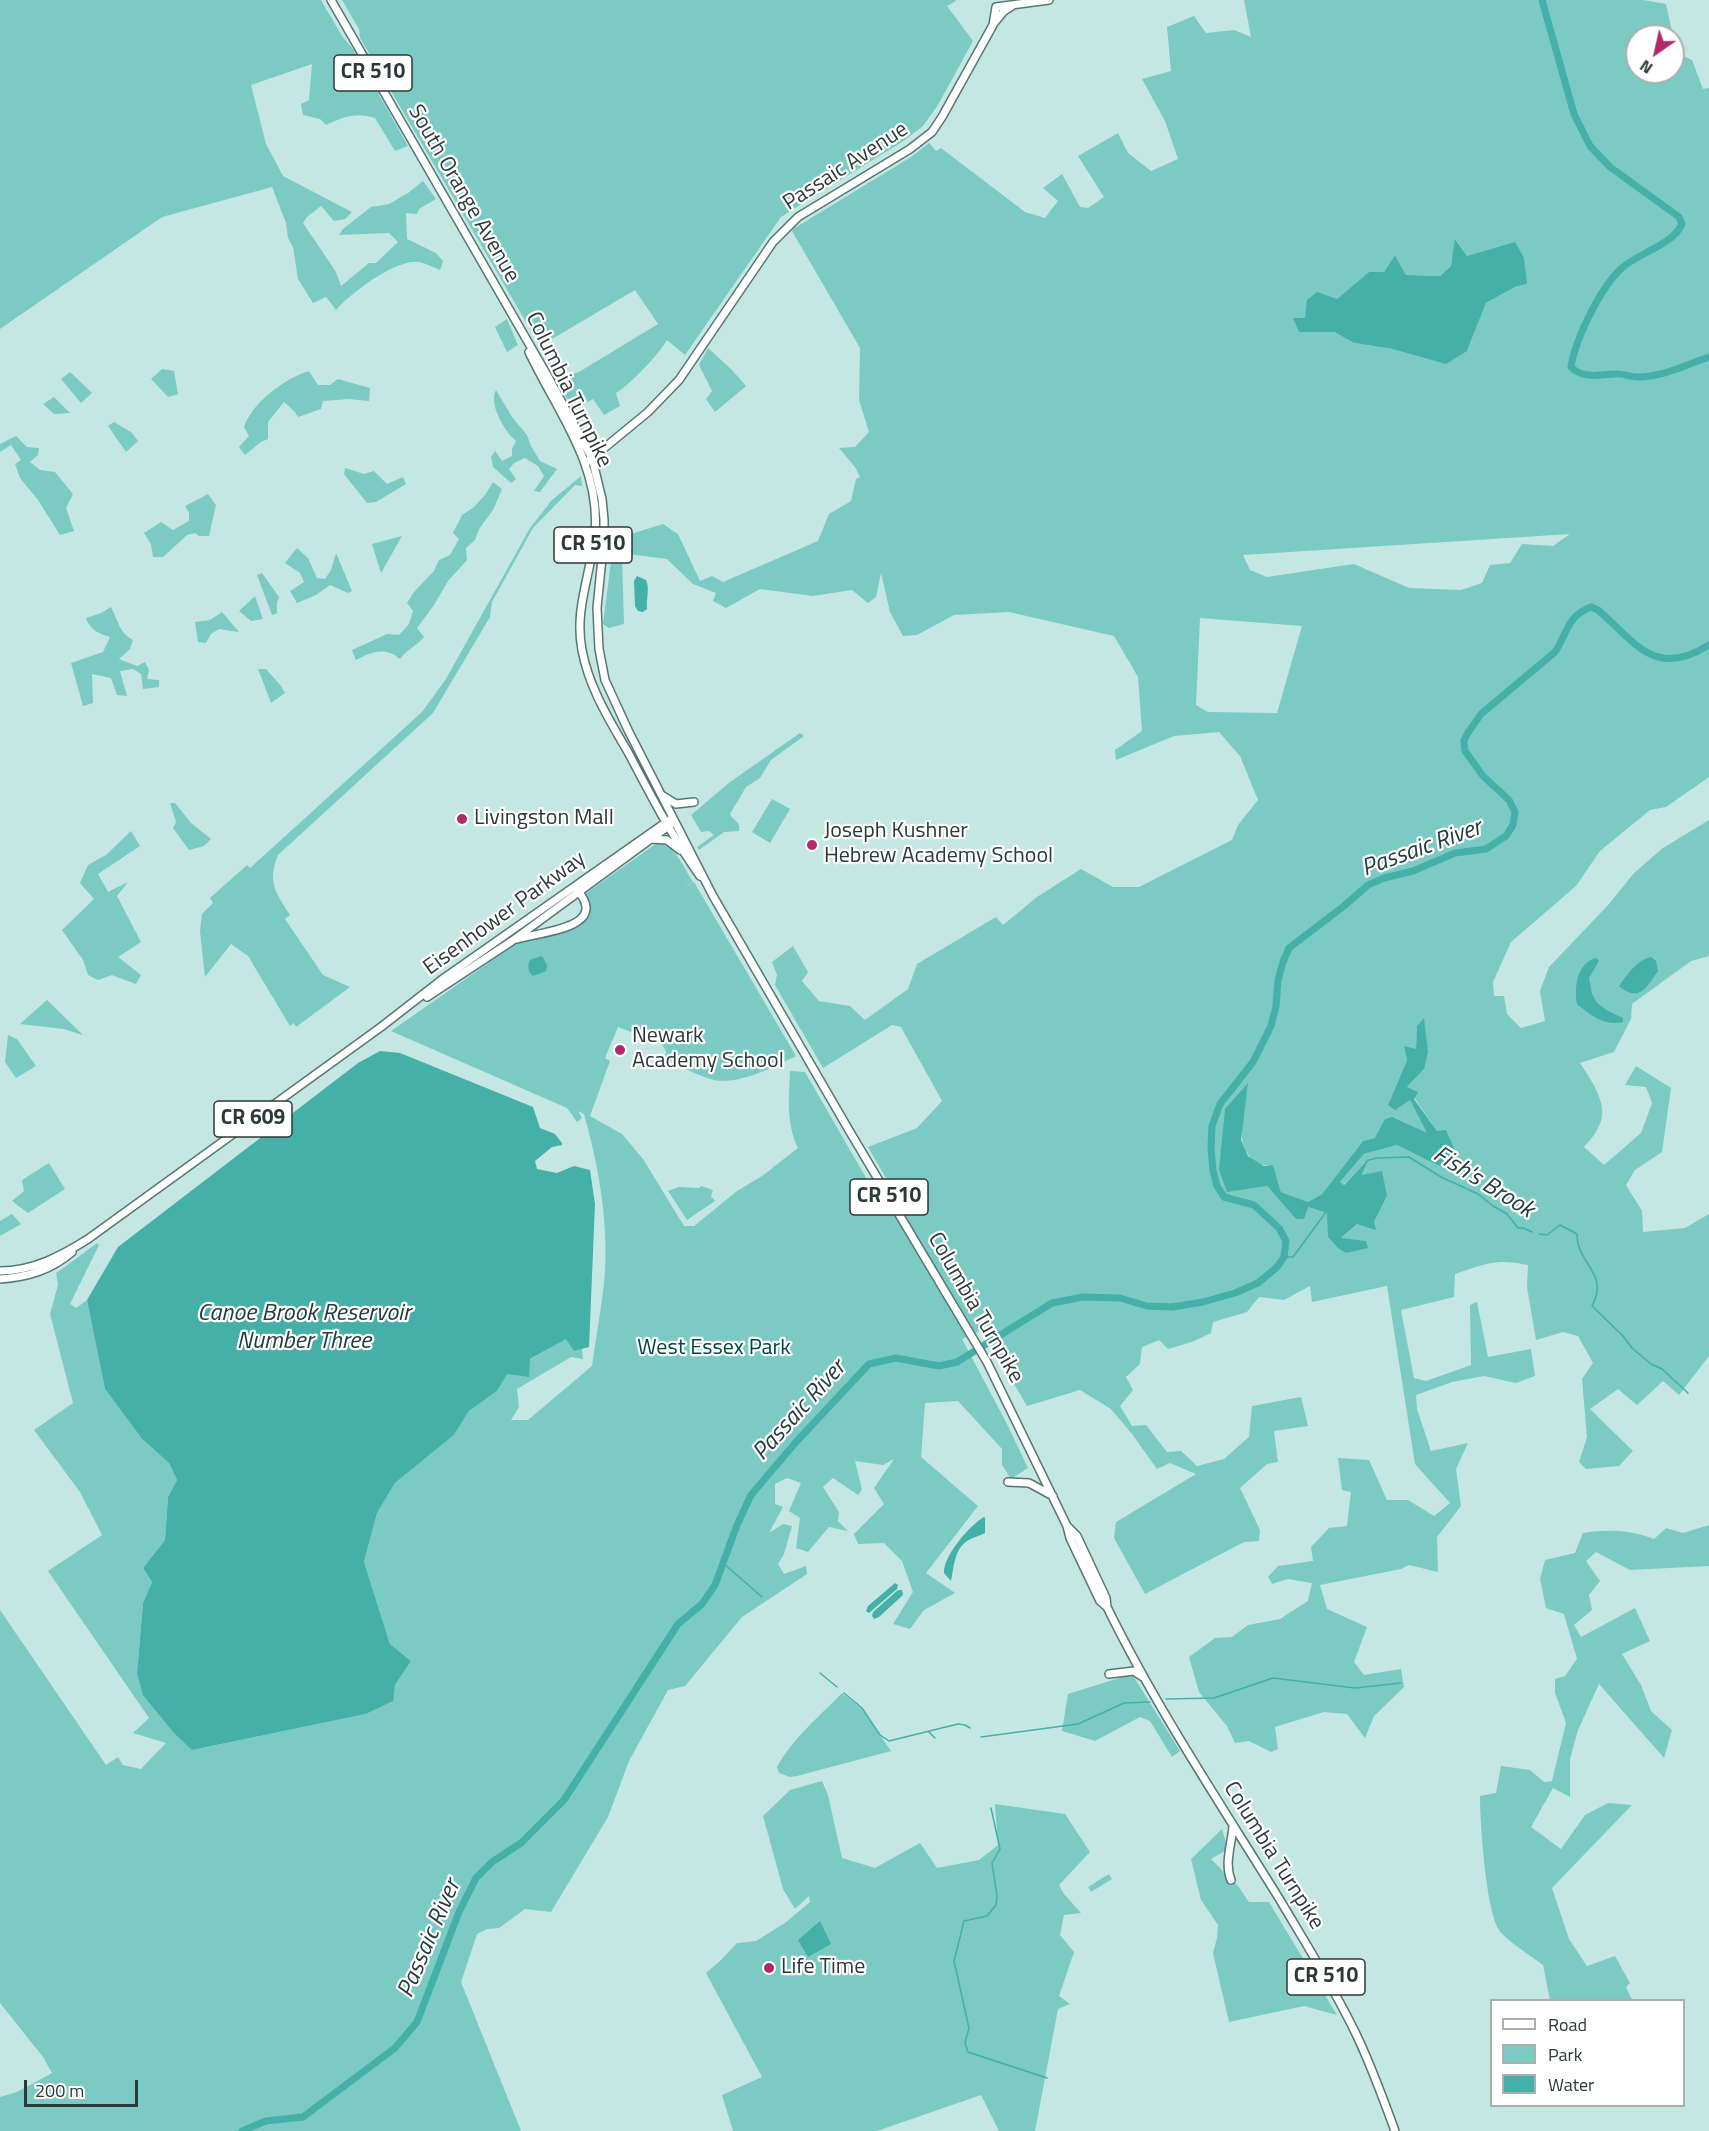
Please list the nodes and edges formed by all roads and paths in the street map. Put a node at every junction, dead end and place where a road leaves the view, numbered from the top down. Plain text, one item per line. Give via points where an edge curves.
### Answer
1 (331, 0) edge
2 (1049, 0) edge
3 (510, 312) joint
4 (589, 460) junction
5 (659, 793) junction
6 (694, 802) dead end
7 (659, 808) junction
8 (670, 822) junction
9 (655, 829) junction
10 (652, 839) junction
11 (685, 855) junction
12 (577, 889) junction
13 (713, 896) junction
14 (512, 941) junction
15 (389, 1021) junction
16 (88, 1239) junction
17 (0, 1271) edge
18 (0, 1279) edge
19 (1008, 1482) dead end
20 (1053, 1496) junction
21 (1109, 1674) dead end
22 (1146, 1679) junction
23 (1233, 1826) junction
24 (1231, 1880) dead end
25 (1395, 2131) edge

1 - 3 main road, South Orange Avenue / CR 510
2 - 4 main road, Passaic Avenue via 1016,4 1004,11 932,132 789,224 679,380 648,412
3 - 4 main road, Columbia Turnpike / CR 510 via 537,369
4 - 5 main road, Columbia Turnpike / CR 510 via 602,499 604,520 596,617 601,663
4 - 7 main road, Columbia Turnpike / CR 510 via 595,532 579,614 586,669 602,706
5 - 6 main road via 676,804
5 - 8 main road, Columbia Turnpike / CR 510
7 - 8 main road, Columbia Turnpike / CR 510
7 - 9 main road
8 - 9 main road, Eisenhower Parkway / CR 609
8 - 10 main road, Eisenhower Parkway / CR 609
8 - 11 main road, Columbia Turnpike / CR 510
8 - 13 main road, Columbia Turnpike / CR 510
9 - 12 main road, Eisenhower Parkway / CR 609
10 - 11 main road via 667,840
10 - 12 main road, Eisenhower Parkway / CR 609
11 - 13 main road, Columbia Turnpike / CR 510
12 - 14 main road, Eisenhower Parkway / CR 609
12 - 14 main road via 587,910 579,922
12 - 15 main road, Eisenhower Parkway / CR 609 via 444,978
13 - 20 main road, Columbia Turnpike / CR 510 via 987,1362
14 - 15 main road, Eisenhower Parkway / CR 609
15 - 16 main road, Eisenhower Parkway / CR 609
16 - 17 main road, Eisenhower Parkway / CR 609 via 36,1266
16 - 18 main road, Eisenhower Parkway / CR 609 via 40,1272
19 - 20 main road via 1033,1484
20 - 22 main road, Columbia Turnpike / CR 510 via 1100,1601
21 - 22 main road via 1134,1671
22 - 23 main road, Columbia Turnpike / CR 510
23 - 24 main road via 1227,1867
23 - 25 main road, Columbia Turnpike / CR 510 via 1347,2015

